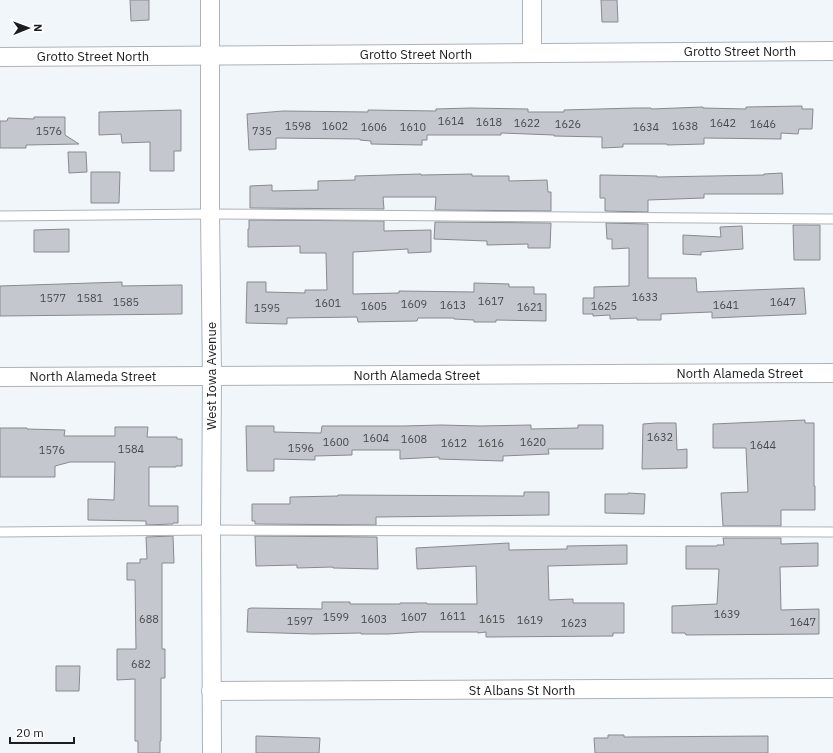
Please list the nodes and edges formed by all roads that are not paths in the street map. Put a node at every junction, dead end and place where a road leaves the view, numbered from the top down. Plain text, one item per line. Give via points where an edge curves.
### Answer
1 (210, 0) edge
2 (532, 0) edge
3 (833, 51) edge
4 (532, 53) junction
5 (210, 55) junction
6 (0, 57) edge
7 (210, 214) junction
8 (0, 216) edge
9 (833, 219) edge
10 (833, 373) edge
11 (0, 376) edge
12 (212, 376) junction
13 (211, 530) junction
14 (0, 532) edge
15 (833, 532) edge
16 (833, 688) edge
17 (211, 691) junction
18 (212, 753) edge

1 - 5 street, West Iowa Avenue
2 - 4 street
3 - 4 street, Grotto Street North
4 - 5 street, Grotto Street North
5 - 6 street, Grotto Street North
5 - 7 street, West Iowa Avenue
7 - 8 lane
7 - 9 lane
7 - 12 street, West Iowa Avenue
10 - 12 street, North Alameda Street
11 - 12 street, North Alameda Street
12 - 13 street, West Iowa Avenue
13 - 14 lane
13 - 15 lane
13 - 17 street, West Iowa Avenue
16 - 17 street, St Albans St North
17 - 18 street, West Iowa Avenue

